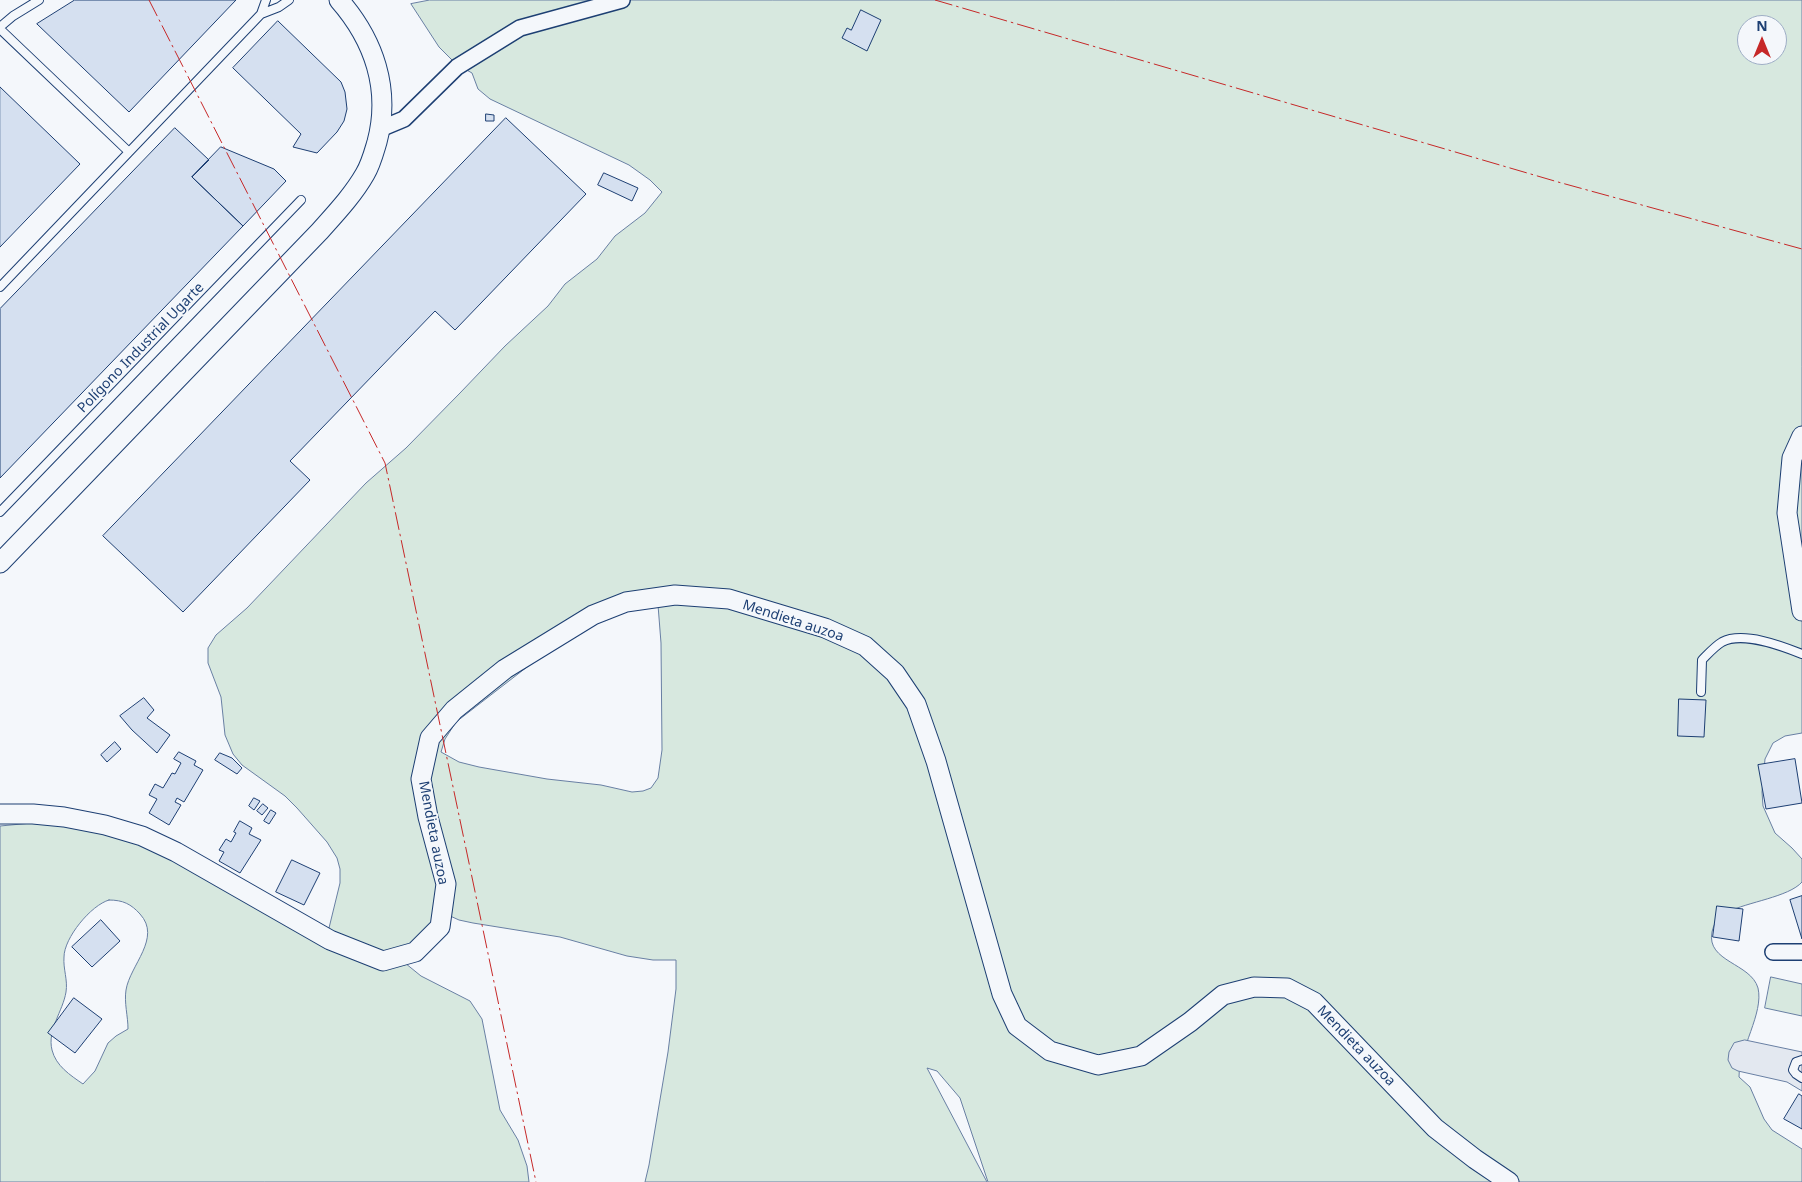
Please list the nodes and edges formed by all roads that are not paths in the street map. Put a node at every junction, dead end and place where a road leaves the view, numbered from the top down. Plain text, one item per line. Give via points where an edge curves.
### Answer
1 (40, 0) edge
2 (266, 0) edge
3 (289, 0) edge
4 (339, 0) edge
5 (622, 0) edge
6 (261, 14) junction
7 (0, 28) edge
8 (380, 129) junction
9 (129, 152) junction
10 (301, 200) dead end
11 (0, 287) edge
12 (1802, 436) edge
13 (0, 512) edge
14 (0, 563) edge
15 (1802, 611) edge
16 (1802, 654) edge
17 (1701, 692) dead end
18 (0, 814) edge
19 (33, 814) junction
20 (0, 818) edge
21 (1773, 952) dead end
22 (1802, 952) edge
23 (1802, 1060) edge
24 (1802, 1078) edge
25 (1509, 1182) edge

1 - 7 lane
2 - 6 lane
3 - 6 lane
4 - 8 street via 354,17 376,61 381,84
5 - 8 street via 520,28 457,67 404,119
6 - 9 lane
7 - 9 lane
8 - 14 street via 366,172 354,192 320,231
9 - 11 lane
10 - 13 lane, Polígono Industrial Ugarte
12 - 15 street via 1792,458 1787,513
16 - 17 lane via 1752,639 1723,641 1702,660
18 - 19 street, Mendieta auzoa
19 - 20 street
19 - 25 street, Mendieta auzoa via 104,824 142,836 330,940 383,961 415,952 440,927 446,884 421,779 430,738 454,710 505,669 593,615 626,602 675,595 728,599 825,628 865,646 895,673 916,704 936,761 1002,994 1017,1026 1050,1051 1098,1064 1141,1056 1223,995 1254,987 1287,988 1314,1002 1435,1128
21 - 22 street
23 - 24 lane via 1796,1062 1793,1070

